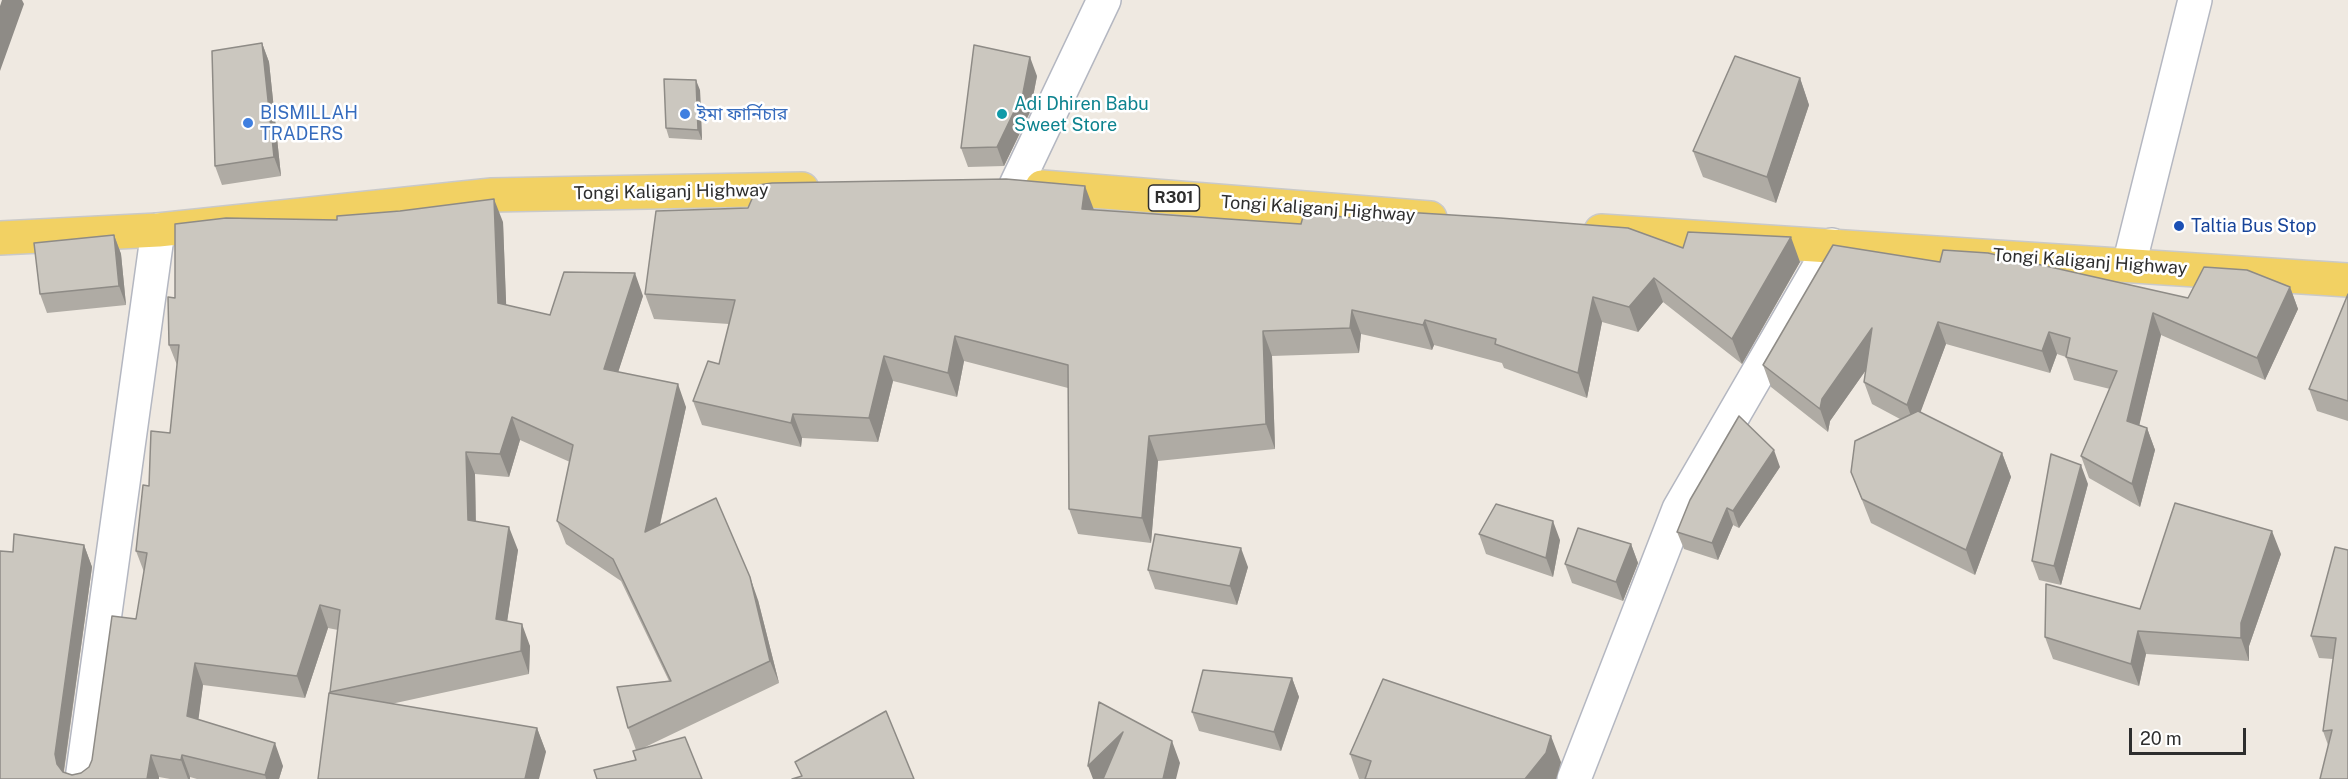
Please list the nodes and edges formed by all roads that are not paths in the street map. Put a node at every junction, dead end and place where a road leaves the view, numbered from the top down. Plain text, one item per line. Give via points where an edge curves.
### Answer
1 (1104, 0) edge
2 (2195, 0) edge
3 (1016, 185) junction
4 (980, 186) edge
5 (837, 189) edge
6 (1463, 220) edge
7 (1569, 229) edge
8 (158, 230) junction
9 (0, 238) edge
10 (1832, 244) junction
11 (2129, 265) junction
12 (2348, 280) edge
13 (82, 779) edge
14 (1574, 779) edge

1 - 3 street
2 - 11 street
3 - 4 main road, Tongi Kaliganj Highway / R301
3 - 6 main road, Tongi Kaliganj Highway / R301
5 - 8 main road, Tongi Kaliganj Highway via 492,195
7 - 10 main road, Tongi Kaliganj Highway
8 - 9 main road, Tongi Kaliganj Highway
8 - 13 street
10 - 11 main road, Tongi Kaliganj Highway
10 - 14 street via 1679,509
11 - 12 main road, Tongi Kaliganj Highway

